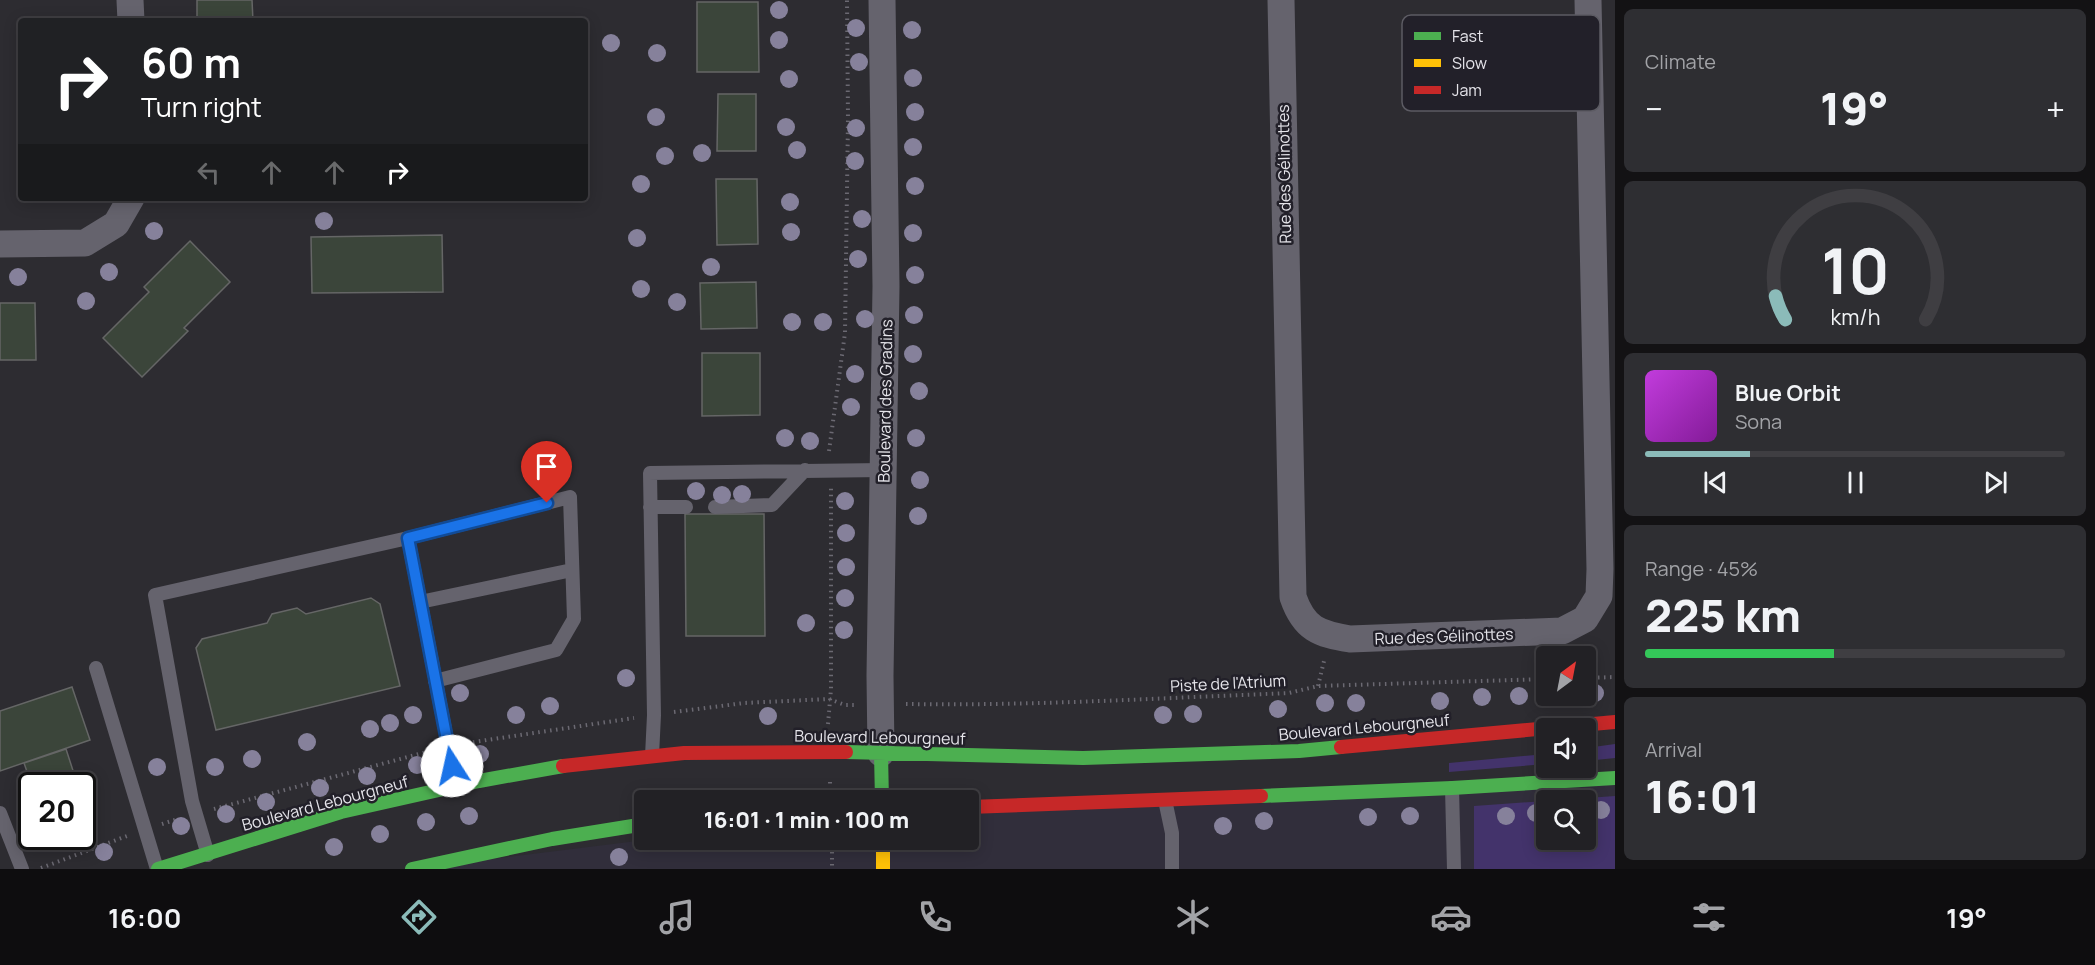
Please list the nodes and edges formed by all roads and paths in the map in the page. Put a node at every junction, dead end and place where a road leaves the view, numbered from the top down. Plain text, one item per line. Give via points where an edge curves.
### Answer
1 (130, 0) edge
2 (847, 0) edge
3 (882, 0) edge
4 (1281, 0) edge
5 (1588, 0) edge
6 (1588, 15) edge
7 (131, 18) edge
8 (1590, 111) edge
9 (129, 201) edge
10 (0, 244) edge
11 (805, 470) junction
12 (831, 470) junction
13 (884, 470) junction
14 (650, 507) junction
15 (686, 507) dead end
16 (715, 507) dead end
17 (408, 538) junction
18 (573, 570) junction
19 (420, 602) junction
20 (96, 668) dead end
21 (1615, 677) edge
22 (1596, 678) edge
23 (1536, 679) edge
24 (435, 681) junction
25 (909, 704) dead end
26 (828, 722) dead end
27 (1615, 722) edge
28 (881, 753) junction
29 (652, 756) junction
30 (1615, 778) edge
31 (456, 786) junction
32 (1452, 788) junction
33 (882, 790) edge
34 (1165, 800) junction
35 (979, 807) edge
36 (0, 813) edge
37 (634, 826) edge
38 (832, 850) edge
39 (883, 850) edge
40 (207, 853) junction
41 (442, 866) edge
42 (22, 869) edge
43 (158, 869) edge
44 (212, 869) edge
45 (412, 869) edge
46 (832, 869) edge
47 (884, 869) edge
48 (1172, 869) edge
49 (1454, 869) edge

1 - 7 street
2 - 12 path via 845,333 829,451
3 - 13 street, Boulevard des Gradins
4 - 8 street, Rue des Gélinottes via 1293,597 1298,613 1310,627 1330,635 1350,639 1562,632 1585,619 1599,596
5 - 6 street, Rue des Gélinottes
9 - 10 street via 116,224 85,243
11 - 12 lane
11 - 14 lane via 650,473
11 - 16 lane via 772,505
12 - 13 lane
12 - 26 path
13 - 28 street, Boulevard des Gradins
14 - 15 lane
14 - 29 lane
17 - 18 lane via 570,497
17 - 19 lane
17 - 40 lane via 155,595 192,801
18 - 19 lane
18 - 24 lane via 574,619 556,650
19 - 24 lane
20 - 43 lane
21 - 22 path
23 - 25 path, Piste de l'Atrium via 1318,686 1289,693 1090,701
24 - 31 lane
27 - 28 main road, Boulevard Lebourgneuf via 1299,750 1083,758
28 - 29 main road, Boulevard Lebourgneuf
28 - 33 main road, Boulevard des Gradins
29 - 31 main road, Boulevard Lebourgneuf via 561,766
30 - 32 main road
31 - 40 main road, Boulevard Lebourgneuf via 341,812
32 - 34 main road
32 - 49 lane
34 - 35 main road
34 - 48 lane via 1172,833
36 - 42 lane
37 - 41 main road via 552,839
38 - 46 path
39 - 47 main road
40 - 43 main road, Boulevard Lebourgneuf
40 - 44 lane
41 - 45 main road

